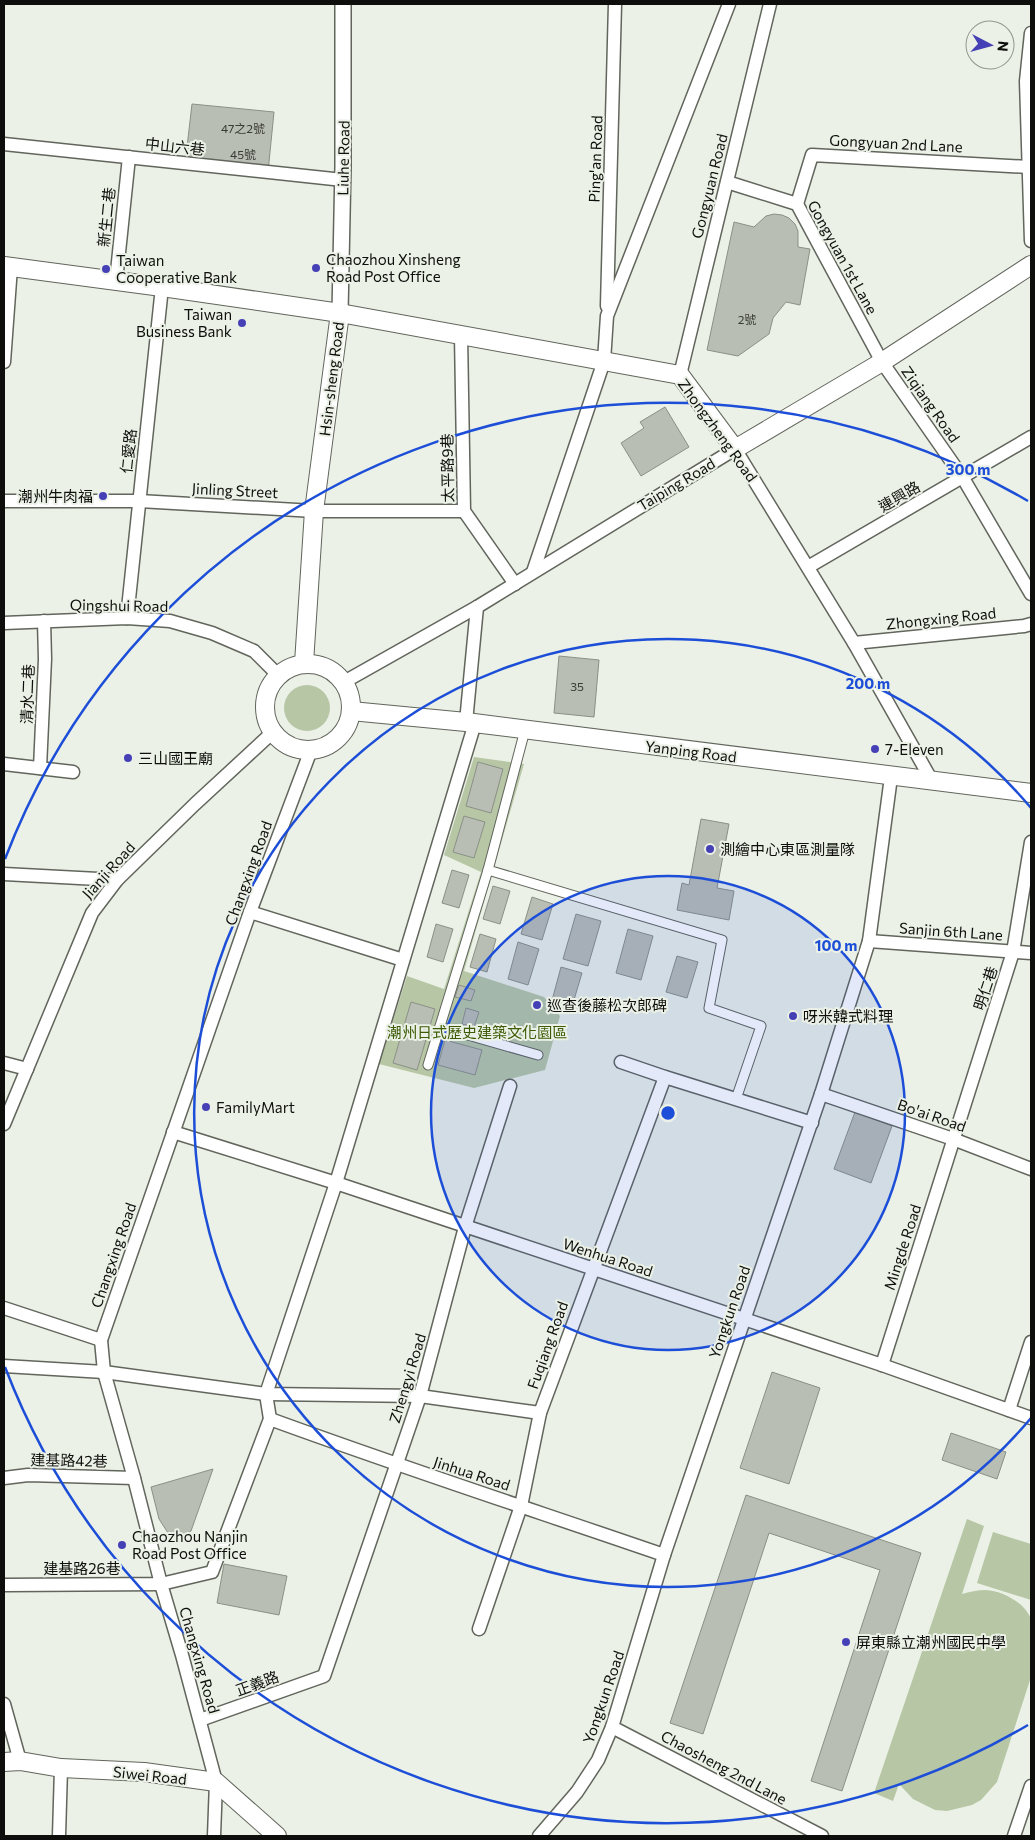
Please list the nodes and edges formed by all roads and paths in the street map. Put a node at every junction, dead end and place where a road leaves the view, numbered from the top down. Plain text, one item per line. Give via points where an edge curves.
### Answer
1 (343, 4) edge
2 (615, 4) edge
3 (729, 4) edge
4 (770, 4) edge
5 (1031, 33) edge
6 (1029, 121) edge
7 (4, 144) edge
8 (130, 157) junction
9 (1029, 167) junction
10 (342, 180) junction
11 (727, 182) junction
12 (797, 204) junction
13 (1031, 241) edge
14 (1031, 265) edge
15 (7, 266) edge
16 (116, 280) junction
17 (162, 287) junction
18 (340, 313) junction
19 (607, 316) junction
20 (461, 335) junction
21 (604, 361) junction
22 (4, 362) edge
23 (882, 362) junction
24 (680, 375) junction
25 (1031, 437) edge
26 (735, 449) junction
27 (963, 478) junction
28 (4, 501) edge
29 (139, 501) junction
30 (314, 511) junction
31 (464, 511) junction
32 (808, 567) junction
33 (533, 572) junction
34 (514, 584) junction
35 (1031, 594) edge
36 (477, 607) junction
37 (127, 618) junction
38 (44, 621) junction
39 (4, 623) edge
40 (1031, 624) edge
41 (854, 643) junction
42 (304, 663) junction
43 (278, 675) junction
44 (344, 682) junction
45 (351, 711) junction
46 (470, 723) junction
47 (525, 730) junction
48 (273, 732) junction
49 (310, 750) junction
50 (4, 764) edge
51 (40, 768) junction
52 (73, 772) dead end
53 (891, 777) junction
54 (932, 782) junction
55 (1031, 793) edge
56 (1031, 842) edge
57 (488, 870) junction
58 (4, 874) edge
59 (117, 880) junction
60 (250, 912) junction
61 (869, 941) junction
62 (1014, 952) junction
63 (1031, 953) edge
64 (403, 960) junction
65 (440, 1027) junction
66 (538, 1055) dead end
67 (621, 1062) dead end
68 (4, 1063) edge
69 (428, 1065) dead end
70 (27, 1069) junction
71 (665, 1077) junction
72 (510, 1086) dead end
73 (821, 1094) junction
74 (736, 1099) junction
75 (812, 1122) junction
76 (4, 1124) edge
77 (172, 1132) junction
78 (953, 1139) junction
79 (1031, 1169) edge
80 (336, 1182) junction
81 (465, 1227) junction
82 (593, 1268) junction
83 (4, 1308) edge
84 (743, 1319) junction
85 (101, 1340) junction
86 (1031, 1342) edge
87 (882, 1364) junction
88 (4, 1366) edge
89 (104, 1372) junction
90 (266, 1394) junction
91 (420, 1396) junction
92 (1009, 1410) junction
93 (540, 1413) junction
94 (1031, 1418) edge
95 (270, 1419) junction
96 (396, 1465) junction
97 (4, 1478) edge
98 (134, 1478) junction
99 (521, 1506) junction
100 (664, 1556) junction
101 (161, 1584) junction
102 (4, 1585) edge
103 (480, 1629) dead end
104 (4, 1704) edge
105 (200, 1720) junction
106 (612, 1727) junction
107 (12, 1761) edge
108 (61, 1768) junction
109 (216, 1782) junction
110 (1031, 1786) edge
111 (59, 1836) edge
112 (214, 1836) edge
113 (277, 1836) edge
114 (539, 1836) edge
115 (822, 1836) edge
116 (1014, 1836) edge

1 - 10 street, Liuhe Road
2 - 19 street, Ping'an Road
3 - 19 street
4 - 11 street, Gongyuan Road
5 - 6 street via 1026,80
6 - 9 street
7 - 8 street, 中山六巷
8 - 10 street, 中山六巷
8 - 16 street, 新生二巷
9 - 12 street, Gongyuan 2nd Lane via 812,155
9 - 13 street
10 - 18 street, Liuhe Road
11 - 12 street, Gongyuan 1st Lane
11 - 24 street, Gongyuan Road
12 - 23 street, Gongyuan 1st Lane
14 - 23 main road, Taiping Road
15 - 16 main road, Hsin-sheng Road
15 - 22 street
16 - 17 main road, Hsin-sheng Road
17 - 18 main road, Hsin-sheng Road
17 - 29 street, 仁愛路
18 - 20 main road, Zhongzheng Road
18 - 30 main road, Hsin-sheng Road
19 - 21 street, Ping'an Road
20 - 21 main road, Zhongzheng Road
20 - 31 street, 太平路9巷
21 - 24 main road, Zhongzheng Road
21 - 33 street, Ping'an Road
23 - 26 main road, Taiping Road
23 - 27 street, Ziqiang Road
24 - 26 main road, Zhongzheng Road
25 - 27 street, 連興路
26 - 32 street, Zhongzheng Road
26 - 33 street, Taiping Road
27 - 32 street, 連興路
27 - 35 street, Ziqiang Road
28 - 29 street, Jinling Street
29 - 30 street, Jinling Street
29 - 37 street, 仁愛路
30 - 31 street, Jinling Street
30 - 42 main road, Hsin-sheng Road
31 - 34 street, 太平路9巷
32 - 41 street, Zhongzheng Road
33 - 34 street, Taiping Road
34 - 36 street, Taiping Road
36 - 44 street, Taiping Road
36 - 46 street
37 - 38 street, Qingshui Road
37 - 43 street, Qingshui Road via 170,621 212,632 254,651
38 - 39 street, Qingshui Road
38 - 51 street, 清水二巷
40 - 41 street, Zhongxing Road
41 - 54 street, Zhongzheng Road
42 - 43 main road
42 - 44 main road via 329,669
43 - 48 main road via 270,685 264,709
44 - 45 main road
45 - 46 main road, Yanping Road
45 - 49 main road via 343,732 334,741 323,748
46 - 47 main road, Yanping Road
46 - 64 street
47 - 53 main road, Yanping Road
47 - 57 street
48 - 49 main road via 283,743 296,749
48 - 59 street, Jianji Road
49 - 60 street, Changxing Road
50 - 51 street
51 - 52 street
53 - 54 main road, Yanping Road
53 - 61 street, Yongkun Road
54 - 55 main road, Yanping Road
56 - 62 street, 明仁巷
57 - 65 street
57 - 74 street via 722,940 708,1008 761,1026
58 - 59 street
59 - 70 street, Jianji Road via 92,913
60 - 64 street
60 - 77 street, Changxing Road
61 - 62 street, Sanjin 6th Lane
61 - 73 street, Yongkun Road
62 - 63 street, Sanjin 6th Lane
62 - 78 street, 明仁巷
64 - 80 street
65 - 66 street
65 - 69 street
67 - 71 street
68 - 70 street
70 - 76 street, Jianji Road
71 - 74 street
71 - 82 street, Fuqiang Road
72 - 81 street, Zhengyi Road
73 - 75 street, Yongkun Road
73 - 78 street, Bo'ai Road
74 - 75 street
75 - 84 street, Yongkun Road
77 - 80 street, Wenhua Road
77 - 85 street, Changxing Road
78 - 79 street, Bo'ai Road
78 - 87 street, Mingde Road
80 - 81 street, Wenhua Road
80 - 90 street
81 - 82 street, Wenhua Road
81 - 91 street, Zhengyi Road
82 - 84 street, Wenhua Road
82 - 93 street, Fuqiang Road
83 - 85 street
84 - 87 street, Wenhua Road
84 - 100 street, Yongkun Road
85 - 89 street, Changxing Road
86 - 92 street
87 - 92 street, Wenhua Road
88 - 89 street
89 - 90 street
89 - 98 street, Changxing Road
90 - 91 street
90 - 95 street
91 - 93 street
91 - 96 street, Zhengyi Road
92 - 94 street, Wenhua Road
93 - 99 street, Fuqiang Road
95 - 96 street, Jinhua Road
95 - 101 street, 建基路26巷 via 212,1572
96 - 99 street, Jinhua Road
96 - 105 street, 正義路 via 324,1676
97 - 98 street, 建基路42巷 via 28,1475
98 - 101 street, Changxing Road
99 - 100 street, Jinhua Road
99 - 103 street, Fuqiang Road
100 - 106 street, Yongkun Road
101 - 102 street, 建基路26巷
101 - 105 street, Changxing Road
104 - 107 street
105 - 109 street, Changxing Road
106 - 114 street, Yongkun Road via 598,1760 577,1792
106 - 115 street, Chaosheng 2nd Lane
107 - 108 main road, Siwei Road
108 - 109 main road, Siwei Road via 144,1772
108 - 111 street
109 - 112 street, Changxing Road
109 - 113 main road
110 - 116 street

